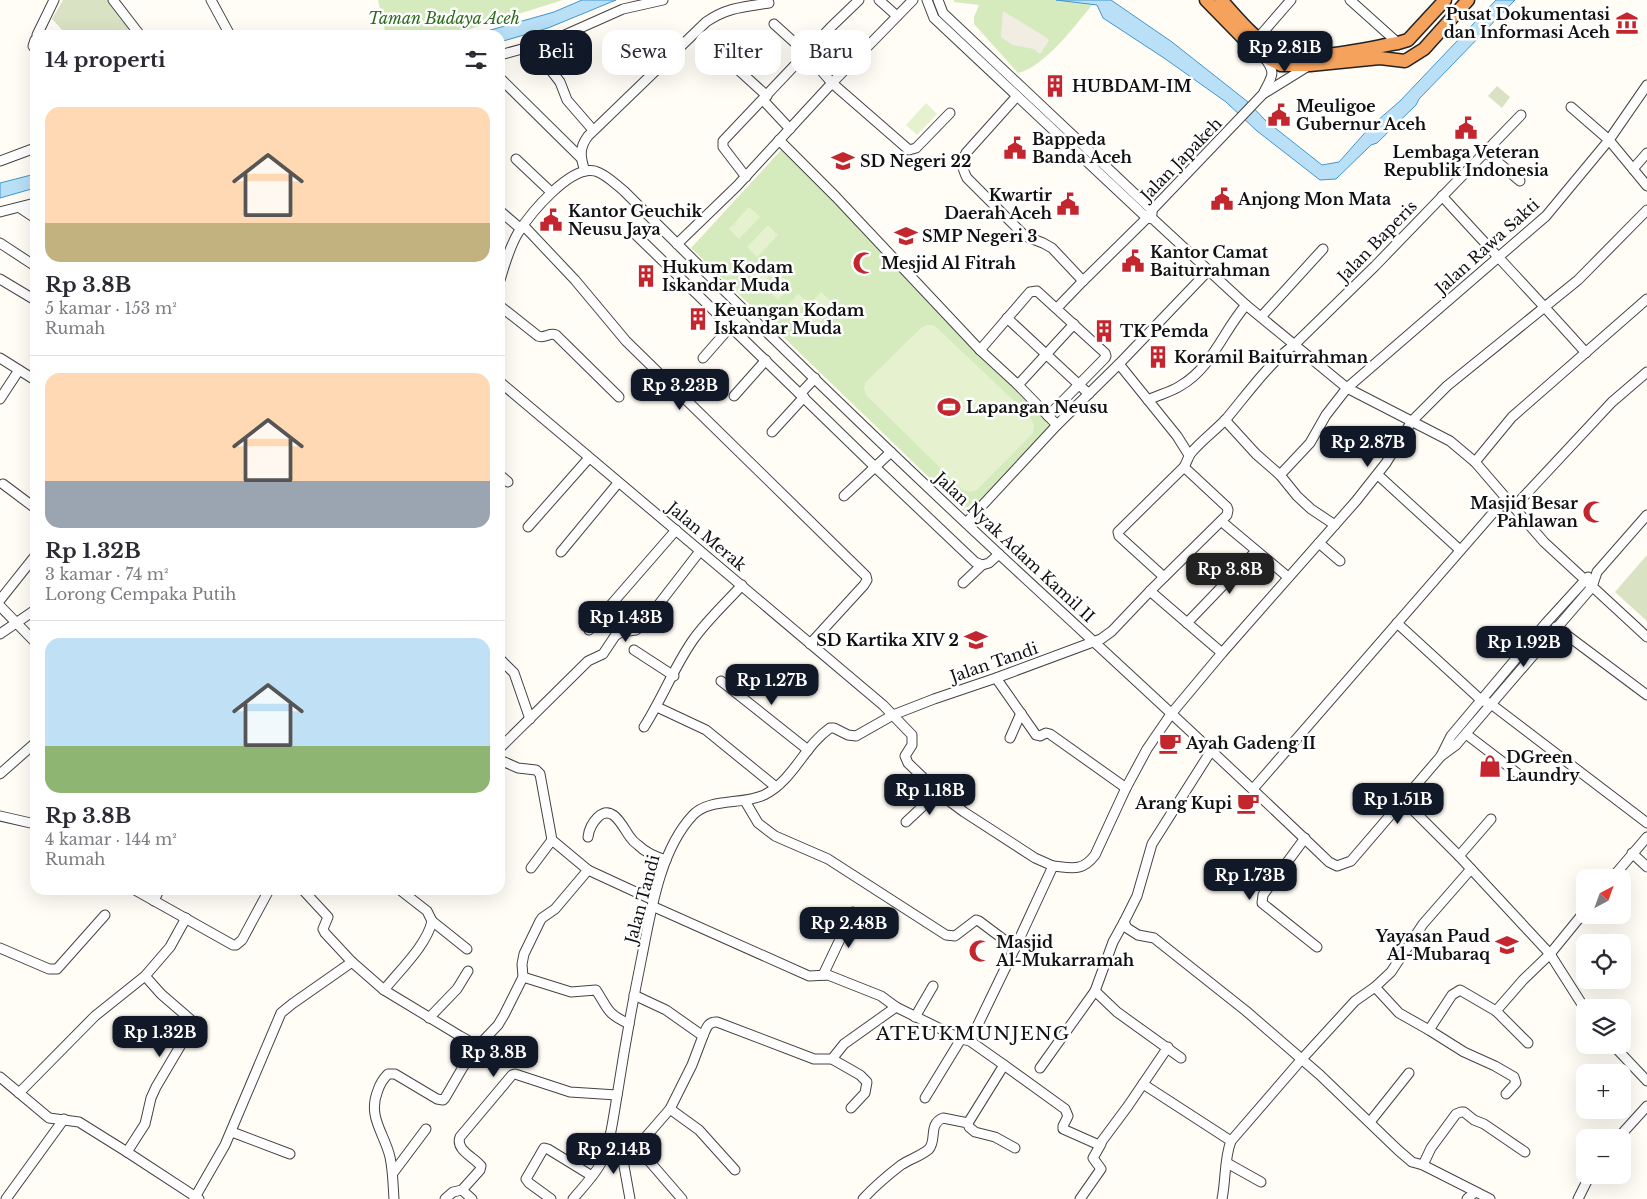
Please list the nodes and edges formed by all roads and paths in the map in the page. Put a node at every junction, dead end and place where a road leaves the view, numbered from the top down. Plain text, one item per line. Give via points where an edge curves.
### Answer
1 (54, 0) edge
2 (113, 0) edge
3 (210, 0) edge
4 (663, 0) edge
5 (859, 0) edge
6 (879, 0) edge
7 (913, 0) edge
8 (927, 0) edge
9 (938, 0) edge
10 (1206, 0) edge
11 (1221, 0) edge
12 (1291, 0) edge
13 (1350, 0) edge
14 (1445, 0) edge
15 (1468, 0) edge
16 (769, 3) dead end
17 (897, 16) junction
18 (774, 24) dead end
19 (39, 30) edge
20 (136, 30) edge
21 (227, 30) edge
22 (829, 30) edge
23 (1258, 38) junction
24 (791, 39) edge
25 (1398, 43) junction
26 (505, 54) edge
27 (1262, 55) junction
28 (1280, 56) junction
29 (1310, 65) junction
30 (791, 69) edge
31 (555, 75) edge
32 (743, 75) edge
33 (825, 75) edge
34 (505, 83) edge
35 (832, 83) junction
36 (1647, 85) edge
37 (1263, 94) junction
38 (1016, 96) junction
39 (765, 98) junction
40 (1571, 107) dead end
41 (950, 113) dead end
42 (1521, 115) dead end
43 (790, 129) junction
44 (593, 130) junction
45 (779, 140) junction
46 (1609, 140) junction
47 (30, 150) edge
48 (1486, 152) junction
49 (1647, 153) edge
50 (580, 156) junction
51 (516, 159) dead end
52 (0, 162) edge
53 (1633, 169) junction
54 (585, 171) junction
55 (746, 177) junction
56 (1520, 181) dead end
57 (1647, 186) edge
58 (552, 192) junction
59 (1442, 196) junction
60 (30, 205) edge
61 (20, 208) junction
62 (1647, 210) edge
63 (0, 212) edge
64 (30, 215) edge
65 (505, 215) edge
66 (1150, 215) junction
67 (522, 228) junction
68 (634, 233) dead end
69 (0, 243) edge
70 (677, 244) junction
71 (1323, 249) dead end
72 (1498, 259) junction
73 (505, 260) edge
74 (30, 263) edge
75 (1208, 271) junction
76 (0, 278) edge
77 (1083, 281) junction
78 (30, 297) edge
79 (1647, 300) edge
80 (1246, 305) junction
81 (1546, 307) junction
82 (1056, 308) junction
83 (505, 310) edge
84 (1261, 317) junction
85 (1007, 318) junction
86 (1074, 324) junction
87 (731, 326) junction
88 (1295, 344) junction
89 (980, 350) junction
90 (1586, 353) junction
91 (1045, 354) junction
92 (0, 358) edge
93 (703, 358) dead end
94 (766, 360) junction
95 (1119, 364) junction
96 (19, 370) junction
97 (1647, 372) edge
98 (30, 377) edge
99 (815, 378) junction
100 (1018, 385) junction
101 (505, 386) edge
102 (1079, 386) junction
103 (1347, 388) junction
104 (1088, 394) junction
105 (802, 395) junction
106 (734, 396) dead end
107 (619, 397) dead end
108 (0, 399) edge
109 (1148, 400) junction
110 (1048, 416) junction
111 (1225, 420) junction
112 (1412, 421) junction
113 (1057, 425) junction
114 (772, 432) dead end
115 (1177, 436) junction
116 (1198, 445) junction
117 (891, 452) junction
118 (1189, 456) junction
119 (589, 458) junction
120 (1475, 462) junction
121 (1184, 467) junction
122 (875, 468) junction
123 (1378, 475) junction
124 (1280, 476) junction
125 (505, 479) edge
126 (508, 482) dead end
127 (618, 483) junction
128 (3, 484) dead end
129 (844, 496) dead end
130 (1506, 498) junction
131 (30, 504) edge
132 (1514, 507) junction
133 (1647, 515) edge
134 (1221, 520) junction
135 (966, 523) junction
136 (1335, 525) junction
137 (528, 526) dead end
138 (676, 530) junction
139 (1319, 543) junction
140 (1460, 550) junction
141 (700, 551) junction
142 (1256, 551) junction
143 (561, 552) dead end
144 (998, 554) junction
145 (1340, 561) dead end
146 (30, 562) edge
147 (982, 565) junction
148 (1597, 572) junction
149 (1164, 577) junction
150 (1288, 578) junction
151 (1584, 580) junction
152 (963, 583) dead end
153 (742, 585) junction
154 (1592, 588) junction
155 (1150, 591) junction
156 (0, 600) edge
157 (0, 606) edge
158 (30, 614) edge
159 (1187, 623) junction
160 (1397, 623) junction
161 (16, 624) junction
162 (1556, 627) junction
163 (589, 630) dead end
164 (0, 634) edge
165 (30, 637) edge
166 (1647, 637) edge
167 (1094, 642) junction
168 (1530, 642) junction
169 (810, 644) junction
170 (1538, 649) junction
171 (634, 650) dead end
172 (1222, 653) junction
173 (505, 664) edge
174 (674, 676) junction
175 (996, 678) junction
176 (721, 681) dead end
177 (1647, 695) edge
178 (1481, 700) junction
179 (1491, 704) junction
180 (657, 707) junction
181 (1021, 713) junction
182 (1171, 714) junction
183 (893, 715) junction
184 (530, 719) junction
185 (644, 727) dead end
186 (1466, 734) junction
187 (1010, 738) dead end
188 (505, 743) edge
189 (30, 747) edge
190 (808, 750) junction
191 (1211, 751) junction
192 (1441, 756) junction
193 (505, 762) edge
194 (1517, 773) dead end
195 (0, 774) edge
196 (776, 787) junction
197 (1126, 788) junction
198 (1253, 789) junction
199 (938, 792) junction
200 (1404, 800) junction
201 (745, 801) junction
202 (0, 816) edge
203 (1491, 819) dead end
204 (906, 822) dead end
205 (30, 823) edge
206 (1647, 823) edge
207 (588, 837) dead end
208 (1647, 837) edge
209 (1305, 838) junction
210 (552, 840) junction
211 (1632, 854) junction
212 (1459, 856) junction
213 (666, 860) junction
214 (1053, 866) junction
215 (1647, 867) edge
216 (531, 868) dead end
217 (1620, 869) edge
218 (588, 870) junction
219 (1471, 870) junction
220 (144, 895) edge
221 (157, 895) edge
222 (266, 895) edge
223 (307, 895) edge
224 (406, 895) edge
225 (154, 901) junction
226 (653, 903) junction
227 (853, 912) dead end
228 (105, 915) dead end
229 (186, 918) junction
230 (432, 921) junction
231 (1124, 922) junction
232 (1576, 922) edge
233 (1317, 946) dead end
234 (0, 948) edge
235 (467, 948) dead end
236 (1014, 948) junction
237 (1550, 954) junction
238 (352, 962) junction
239 (468, 971) dead end
240 (823, 975) junction
241 (145, 976) junction
242 (523, 977) junction
243 (933, 986) dead end
244 (1375, 987) junction
245 (384, 990) junction
246 (1095, 991) junction
247 (634, 996) junction
248 (1579, 999) edge
249 (896, 1008) junction
250 (1496, 1011) junction
251 (915, 1017) junction
252 (429, 1018) junction
253 (629, 1024) junction
254 (1429, 1030) junction
255 (702, 1036) junction
256 (965, 1040) junction
257 (1528, 1043) dead end
258 (478, 1046) junction
259 (1168, 1047) junction
260 (1622, 1054) edge
261 (1181, 1058) dead end
262 (832, 1059) junction
263 (1301, 1060) junction
264 (1004, 1065) junction
265 (1040, 1068) dead end
266 (1409, 1073) dead end
267 (0, 1077) edge
268 (1647, 1081) edge
269 (1143, 1084) junction
270 (19, 1094) junction
271 (1506, 1094) dead end
272 (617, 1095) junction
273 (925, 1098) dead end
274 (1647, 1106) edge
275 (851, 1108) dead end
276 (670, 1109) junction
277 (64, 1119) junction
278 (1370, 1122) junction
279 (968, 1123) junction
280 (1626, 1129) edge
281 (426, 1130) dead end
282 (232, 1132) junction
283 (1231, 1141) junction
284 (607, 1144) junction
285 (1101, 1144) junction
286 (637, 1147) junction
287 (1014, 1148) dead end
288 (127, 1152) junction
289 (1525, 1152) dead end
290 (290, 1154) dead end
291 (624, 1154) junction
292 (1227, 1163) junction
293 (1423, 1165) junction
294 (736, 1170) dead end
295 (393, 1173) junction
296 (592, 1176) junction
297 (1261, 1182) dead end
298 (1586, 1184) edge
299 (462, 1190) junction
300 (1475, 1192) junction
301 (196, 1198) edge
302 (6, 1199) edge
303 (394, 1199) edge
304 (446, 1199) edge
305 (472, 1199) edge
306 (551, 1199) edge
307 (573, 1199) edge
308 (630, 1199) edge
309 (682, 1199) edge
310 (863, 1199) edge
311 (1080, 1199) edge
312 (1222, 1199) edge
313 (1467, 1199) edge
314 (1490, 1199) edge
315 (1578, 1199) edge

1 - 19 street
2 - 20 street
3 - 21 street
4 - 26 street via 623,9 551,41
5 - 22 street
6 - 17 street
7 - 17 street
8 - 38 street via 934,18
9 - 66 street via 943,13
10 - 27 highway
11 - 23 highway
12 - 23 street
13 - 25 street
14 - 25 highway via 1408,40
15 - 29 highway via 1424,49 1405,61 1380,58
16 - 44 street via 729,9 706,22
17 - 35 street
18 - 24 street
23 - 28 highway
25 - 28 highway via 1335,54
27 - 28 highway
27 - 37 street via 1273,74
28 - 29 highway
29 - 37 street
30 - 39 street
31 - 44 street via 567,100
32 - 39 street
33 - 35 street
34 - 50 street
35 - 41 street via 909,150 916,148
35 - 43 street
36 - 46 street, Jalan Rawa Sakti
37 - 66 street, Jalan Japakeh
38 - 66 street
38 - 77 street via 966,153 962,161 963,170 1007,220 1025,236 1052,248
39 - 43 street
39 - 55 street via 722,144
40 - 46 street
42 - 48 street, Jalan Baperis
43 - 45 street
44 - 50 street via 584,141
45 - 55 street
45 - 89 street
46 - 53 street
46 - 72 street, Jalan Rawa Sakti via 1546,216
47 - 52 street
48 - 56 street
48 - 59 street, Jalan Baperis
49 - 53 street
50 - 54 street
51 - 58 street
53 - 57 street
54 - 58 street via 576,173
54 - 70 street, Jalan Nyak Adam Kamil II via 605,175
55 - 70 street
58 - 67 street
59 - 72 street
59 - 88 street, Jalan Baperis
60 - 61 street
61 - 63 street
61 - 64 street
62 - 81 street via 1578,280
65 - 67 street
66 - 75 street
66 - 77 street, Jalan Japakeh
67 - 73 street
67 - 169 street via 575,280 626,341 866,576 864,585
68 - 87 street
69 - 74 street
70 - 99 street, Jalan Nyak Adam Kamil II
71 - 84 street
72 - 81 street
72 - 103 street, Jalan Rawa Sakti
75 - 80 street
75 - 95 street
76 - 78 street
77 - 82 street, Jalan Japakeh
79 - 90 street
80 - 84 street
80 - 109 street via 1201,370 1179,387
81 - 90 street
81 - 112 street via 1447,386
82 - 85 street via 1034,290
82 - 86 street
83 - 107 street via 538,336 556,335
84 - 88 street
85 - 89 street
85 - 91 street
86 - 91 street
86 - 102 street via 1106,356
87 - 93 street
87 - 94 street
88 - 103 street
88 - 111 street, Jalan Baperis via 1285,351
89 - 100 street
90 - 120 street via 1512,417
91 - 100 street
91 - 102 street
92 - 96 street
94 - 105 street
94 - 106 street
95 - 104 street
95 - 109 street
96 - 98 street
96 - 108 street
97 - 132 street via 1612,402
99 - 105 street
99 - 117 street, Jalan Nyak Adam Kamil II
100 - 110 street
101 - 119 street, Jalan Merak
102 - 104 street
102 - 110 street
103 - 112 street
103 - 124 street, Jalan Rawa Sakti via 1310,443
104 - 113 street
105 - 114 street
105 - 122 street
109 - 115 street
110 - 113 street
111 - 116 street, Jalan Baperis
111 - 124 street
112 - 120 street via 1450,441
112 - 123 street
113 - 135 street
115 - 116 street
115 - 118 street
116 - 118 street, Jalan Baperis
117 - 122 street
117 - 135 street, Jalan Nyak Adam Kamil II
118 - 121 street, Jalan Baperis
119 - 127 street, Jalan Merak
119 - 137 street
120 - 130 street
121 - 134 street via 1227,508 1228,512
121 - 149 street via 1118,532
122 - 129 street
122 - 147 street
123 - 136 street
123 - 140 street
124 - 136 street via 1311,509
125 - 126 street
127 - 138 street, Jalan Merak
127 - 143 street
128 - 131 street
130 - 132 street
130 - 140 street
132 - 151 street via 1544,542
133 - 148 street
134 - 142 street
134 - 149 street, Jalan Tandi
135 - 144 street, Jalan Nyak Adam Kamil II
136 - 139 street
138 - 141 street, Jalan Merak
138 - 163 street
139 - 145 street
139 - 150 street
140 - 160 street
141 - 153 street, Jalan Merak
141 - 184 street via 642,626 615,636 603,654 588,661
142 - 150 street
142 - 159 street
144 - 147 street
144 - 167 street, Jalan Nyak Adam Kamil II
146 - 156 street
147 - 152 street
148 - 151 street
148 - 154 street
149 - 155 street, Jalan Tandi
150 - 172 street
151 - 154 street
151 - 168 street
153 - 169 street, Jalan Merak
153 - 174 street via 700,630
154 - 162 street
154 - 166 street
155 - 159 street
155 - 167 street, Jalan Tandi via 1112,631
157 - 161 street
158 - 161 street
159 - 172 street
160 - 178 street
160 - 198 street
161 - 164 street
161 - 165 street
162 - 170 street
162 - 177 street
167 - 175 street, Jalan Tandi
167 - 182 street, Jalan Nyak Adam Kamil II
168 - 170 street
168 - 178 street
169 - 183 street, Jalan Merak
170 - 179 street
171 - 174 street
172 - 182 street
173 - 184 street via 514,673
174 - 180 street
175 - 181 street
175 - 183 street, Jalan Tandi
176 - 190 street
178 - 179 street
178 - 192 street via 1451,736
179 - 186 street
179 - 206 street
180 - 185 street
180 - 196 street via 706,730
181 - 187 street
181 - 197 street via 1036,735 1050,734
182 - 191 street, Jalan Nyak Adam Kamil II
182 - 197 street
183 - 190 street, Jalan Tandi via 856,736 830,728
183 - 199 street, Jalan Merak via 912,735 912,745 905,756 908,763
184 - 188 street
186 - 192 street
186 - 194 street
189 - 195 street
190 - 196 street, Jalan Tandi
191 - 198 street, Jalan Nyak Adam Kamil II
191 - 231 street via 1152,844 1137,896
192 - 200 street
193 - 210 street via 536,770 540,774
196 - 201 street, Jalan Tandi via 763,796
197 - 214 street via 1095,855 1088,863 1082,867
198 - 209 street, Jalan Nyak Adam Kamil II
199 - 204 street
199 - 214 street via 1018,847
200 - 209 street, Jalan Nyak Adam Kamil II via 1351,861 1337,866
200 - 212 street
201 - 213 street, Jalan Tandi via 700,809 681,831
201 - 236 street via 758,823 775,836 820,855 946,935 955,936 976,920
202 - 205 street
203 - 212 street
207 - 213 street via 593,822 608,813 621,821 640,847
208 - 211 street
209 - 233 street via 1263,895 1262,903
210 - 216 street
210 - 218 street
211 - 215 street
211 - 217 street
212 - 219 street
213 - 226 street, Jalan Tandi
214 - 236 street
218 - 226 street
218 - 242 street via 555,909 540,921 524,954
219 - 237 street
219 - 244 street via 1423,924 1391,972
220 - 225 street
221 - 225 street
222 - 229 street via 242,940 236,945
223 - 238 street via 328,918 323,929 325,933
224 - 230 street via 427,911
225 - 229 street
226 - 240 street via 810,976
226 - 247 street, Jalan Tandi
227 - 240 street
228 - 234 street via 57,968 49,969
229 - 241 street via 170,947
230 - 235 street
230 - 245 street via 426,936
231 - 246 street
231 - 263 street via 1138,935 1154,938
232 - 237 street
236 - 256 street
237 - 248 street
237 - 250 street
238 - 245 street
238 - 282 street via 281,1013
239 - 252 street via 457,989
240 - 249 street via 882,996
241 - 270 street via 95,1016
241 - 288 street via 191,1020 192,1026 156,1087 145,1124
242 - 253 street via 572,992 596,990 604,1007 614,1017
242 - 258 street via 498,1025
243 - 251 street
244 - 254 street via 1399,1013
244 - 263 street via 1355,1001
245 - 252 street
246 - 259 street via 1117,1012
246 - 265 street
247 - 253 street, Jalan Tandi
247 - 255 street via 657,1005
249 - 251 street
249 - 262 street via 844,1044
250 - 254 street via 1457,990
250 - 257 street
251 - 256 street
252 - 258 street
253 - 272 street, Jalan Tandi
254 - 271 street via 1514,1077 1516,1083
255 - 262 street via 714,1021 814,1059
255 - 276 street
256 - 264 street
256 - 273 street
258 - 295 street via 443,1100 395,1074 388,1074 382,1082 375,1098 374,1115
259 - 261 street
259 - 269 street
260 - 268 street
262 - 275 street via 866,1082 865,1094
263 - 278 street
263 - 283 street
264 - 279 street
264 - 285 street via 1065,1109 1068,1116 1063,1129
266 - 278 street
267 - 270 street
269 - 283 street
269 - 285 street
270 - 277 street via 49,1118
272 - 284 street, Jalan Tandi
272 - 299 street via 570,1092 512,1075 458,1141 460,1148 481,1166
274 - 280 street
276 - 286 street
276 - 294 street via 699,1130
277 - 288 street via 78,1122
277 - 302 street
278 - 293 street via 1412,1162
279 - 287 street via 975,1132 995,1137
279 - 310 street via 948,1118 939,1120 929,1148 900,1166
281 - 295 street
282 - 290 street
282 - 301 street
283 - 292 street
284 - 291 street
284 - 296 street, Jalan Tandi
285 - 311 street via 1092,1158 1100,1168
286 - 291 street
286 - 309 street
288 - 301 street
289 - 293 street via 1460,1112 1438,1138
291 - 308 street
292 - 297 street
292 - 312 street
293 - 300 street
295 - 303 street
296 - 306 street via 544,1148 526,1179
296 - 307 street, Jalan Tandi
298 - 315 street
299 - 304 street via 453,1192
299 - 305 street
300 - 313 street
300 - 314 street

